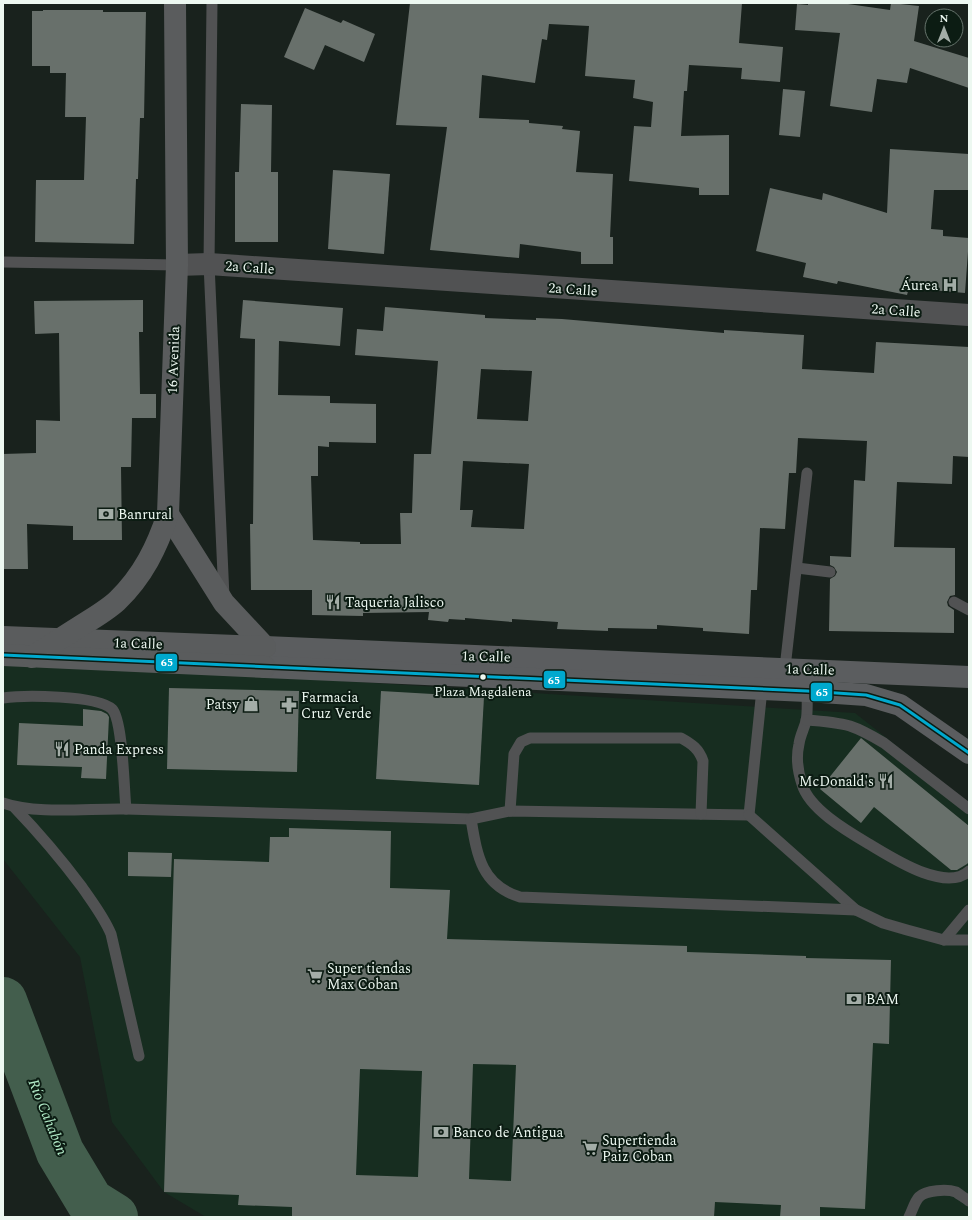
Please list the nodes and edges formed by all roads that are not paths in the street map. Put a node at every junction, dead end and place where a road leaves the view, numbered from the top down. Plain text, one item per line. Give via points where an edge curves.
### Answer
1 (175, 3) edge
2 (212, 3) edge
3 (3, 262) edge
4 (210, 264) junction
5 (177, 265) junction
6 (969, 315) edge
7 (807, 473) dead end
8 (168, 514) junction
9 (797, 568) junction
10 (830, 572) dead end
11 (954, 602) dead end
12 (224, 603) junction
13 (969, 610) edge
14 (3, 637) edge
15 (59, 649) junction
16 (3, 655) edge
17 (265, 657) junction
18 (786, 668) junction
19 (969, 677) edge
20 (762, 689) junction
21 (807, 690) junction
22 (3, 698) edge
23 (806, 720) junction
24 (969, 753) edge
25 (3, 803) edge
26 (14, 807) junction
27 (126, 809) junction
28 (969, 809) edge
29 (510, 811) junction
30 (701, 814) junction
31 (749, 815) junction
32 (471, 819) junction
33 (969, 871) edge
34 (856, 910) junction
35 (969, 910) edge
36 (944, 940) junction
37 (969, 940) edge
38 (139, 1056) dead end
39 (969, 1201) edge
40 (909, 1217) edge

1 - 5 main road, 16 Avenida
2 - 4 lane
3 - 5 lane
4 - 5 street, 2a Calle
4 - 6 street, 2a Calle
4 - 12 lane
5 - 8 main road, 16 Avenida
7 - 9 lane
8 - 12 main road
8 - 15 main road, 16 Avenida via 159,539 132,584 117,601
9 - 10 lane
9 - 18 lane
11 - 13 lane
12 - 17 main road
14 - 15 main road, 1a Calle
15 - 16 main road, 16 Avenida via 32,656
15 - 17 main road, 1a Calle
17 - 18 main road, 1a Calle
17 - 20 main road, 1a Calle
18 - 19 main road, 1a Calle
20 - 21 main road, 1a Calle
20 - 31 lane
21 - 23 lane
21 - 24 main road, 1a Calle via 866,695 900,705
22 - 27 lane via 42,696 96,702 112,710 118,721
23 - 28 lane via 851,726 875,737
23 - 33 lane via 799,745 799,767 802,785 820,809 841,826 913,869 953,878
25 - 26 lane
26 - 27 lane via 44,810
26 - 38 lane via 67,867 106,921 112,934
27 - 32 lane
29 - 30 lane
29 - 30 lane via 514,754 521,742 530,738 681,738 692,744 703,761
29 - 32 lane
30 - 31 lane
31 - 34 lane
32 - 34 lane via 480,861 493,882 501,890 520,897
34 - 36 lane via 883,923
35 - 36 lane
36 - 37 lane
39 - 40 lane via 949,1190 929,1192 919,1197

